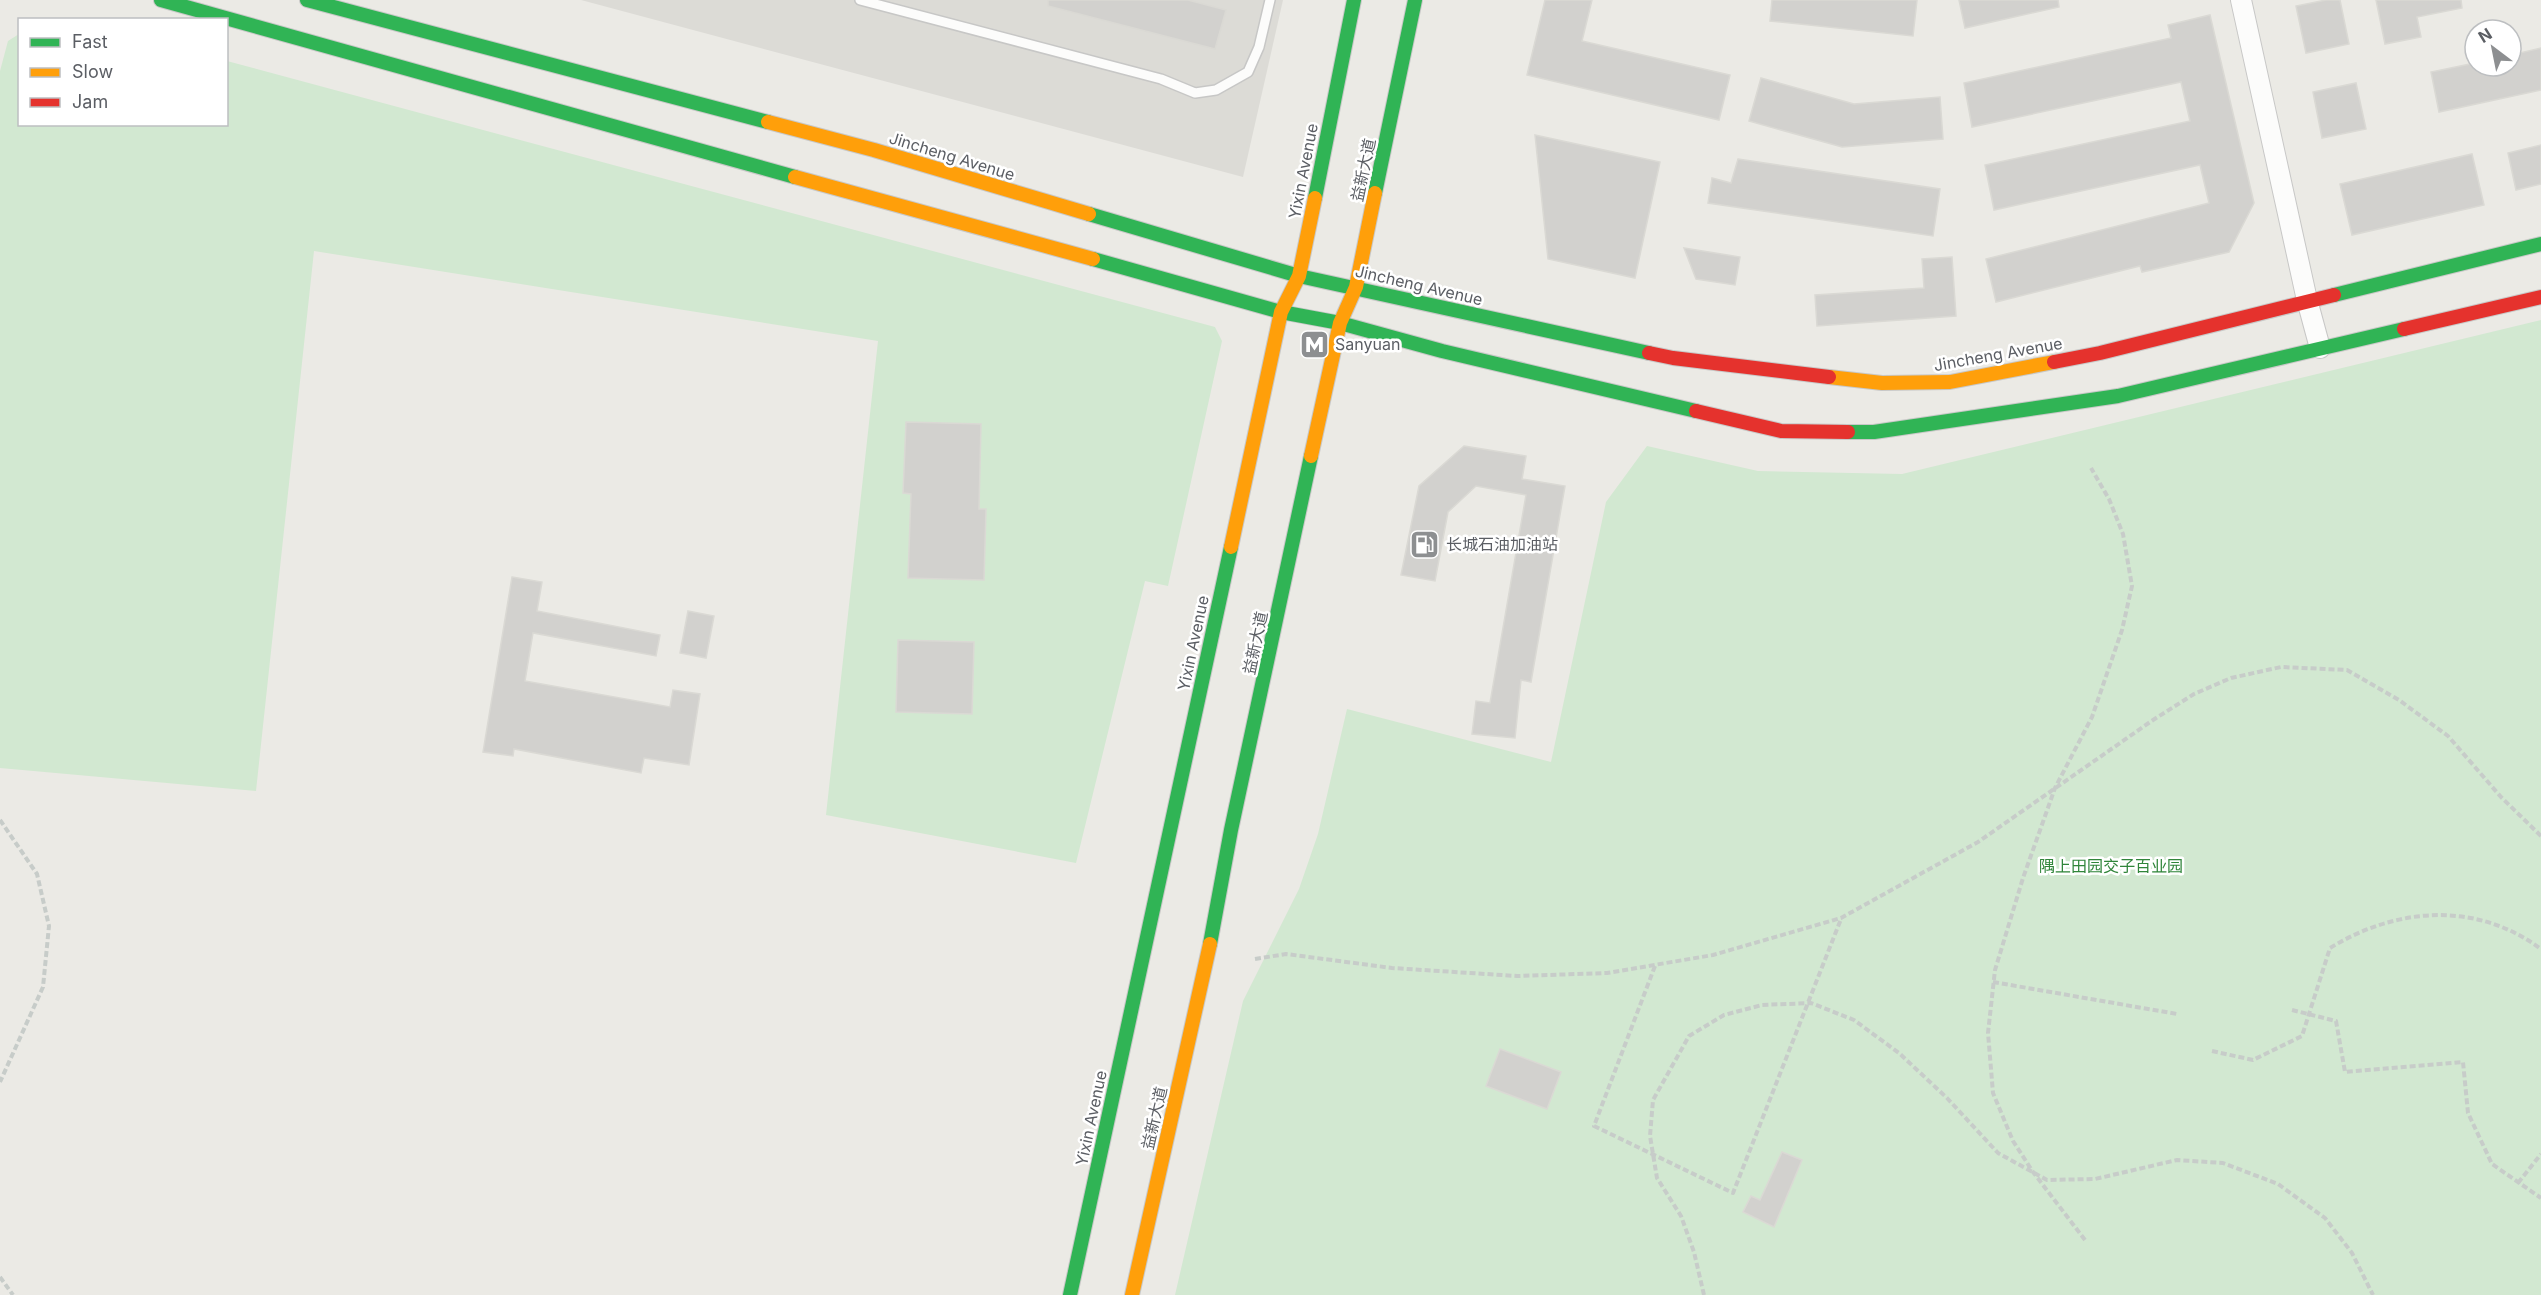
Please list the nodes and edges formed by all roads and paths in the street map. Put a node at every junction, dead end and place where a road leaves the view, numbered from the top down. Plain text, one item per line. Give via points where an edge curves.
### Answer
1 (161, 0) edge
2 (307, 0) edge
3 (860, 0) edge
4 (1270, 0) edge
5 (1354, 0) edge
6 (1415, 0) edge
7 (2241, 0) edge
8 (226, 18) edge
9 (228, 19) edge
10 (2541, 244) edge
11 (1299, 276) junction
12 (1356, 287) junction
13 (2541, 297) edge
14 (2307, 300) junction
15 (1281, 312) junction
16 (1340, 323) junction
17 (2320, 348) junction
18 (2091, 468) dead end
19 (2055, 788) junction
20 (0, 820) edge
21 (2541, 837) edge
22 (1841, 918) junction
23 (2541, 949) edge
24 (1255, 959) dead end
25 (1656, 965) junction
26 (1993, 982) junction
27 (1808, 1003) junction
28 (2292, 1010) dead end
29 (2177, 1014) dead end
30 (2309, 1014) junction
31 (2212, 1051) dead end
32 (0, 1082) edge
33 (1653, 1154) junction
34 (2541, 1154) edge
35 (2033, 1172) junction
36 (2518, 1182) junction
37 (2541, 1198) edge
38 (2085, 1240) dead end
39 (0, 1277) edge
40 (13, 1295) edge
41 (1070, 1295) edge
42 (1132, 1295) edge
43 (1704, 1295) edge
44 (2373, 1295) edge

1 - 8 main road
2 - 11 main road, Jincheng Avenue via 874,150
3 - 4 lane via 1161,80 1195,93 1216,90 1248,72 1259,47
5 - 11 main road, Yixin Avenue
6 - 12 main road, 益新大道
7 - 14 street
9 - 15 main road
10 - 14 main road, Jincheng Avenue
11 - 12 main road, Jincheng Avenue
11 - 15 main road, Yixin Avenue
12 - 14 main road, Jincheng Avenue via 1673,358 1882,383 1950,382 2100,352
12 - 16 main road, 益新大道
13 - 17 main road
14 - 17 street
15 - 16 main road
15 - 41 main road, Yixin Avenue
16 - 17 main road via 1781,431 1874,432 2118,396
16 - 42 main road, 益新大道 via 1231,830 1216,919
18 - 19 path via 2123,534 2132,586 2122,630 2092,717
19 - 21 path via 2169,709 2231,678 2281,667 2347,670 2399,700 2448,736 2500,797
19 - 22 path via 1978,842
19 - 26 path via 2023,878
20 - 32 path via 37,874 49,926 43,987
22 - 25 path via 1713,956
22 - 27 path
23 - 30 path via 2490,920 2408,916 2351,935 2330,948
24 - 25 path via 1286,954 1392,968 1517,976 1607,974
25 - 33 path via 1594,1126
26 - 29 path
26 - 35 path via 1988,1033 1993,1093 2013,1141
27 - 33 path via 1762,1005 1724,1015 1689,1036 1653,1100
27 - 33 path via 1733,1193
27 - 35 path via 1854,1020 1899,1053 1998,1153
28 - 30 path
30 - 31 path via 2302,1036 2253,1060
30 - 36 path via 2336,1021 2345,1072 2463,1062 2468,1113 2492,1164
33 - 43 path via 1657,1179 1688,1234
34 - 36 path
35 - 38 path
35 - 44 path via 2047,1180 2095,1179 2177,1160 2223,1164 2278,1184 2325,1218 2352,1253
36 - 37 path
39 - 40 path

